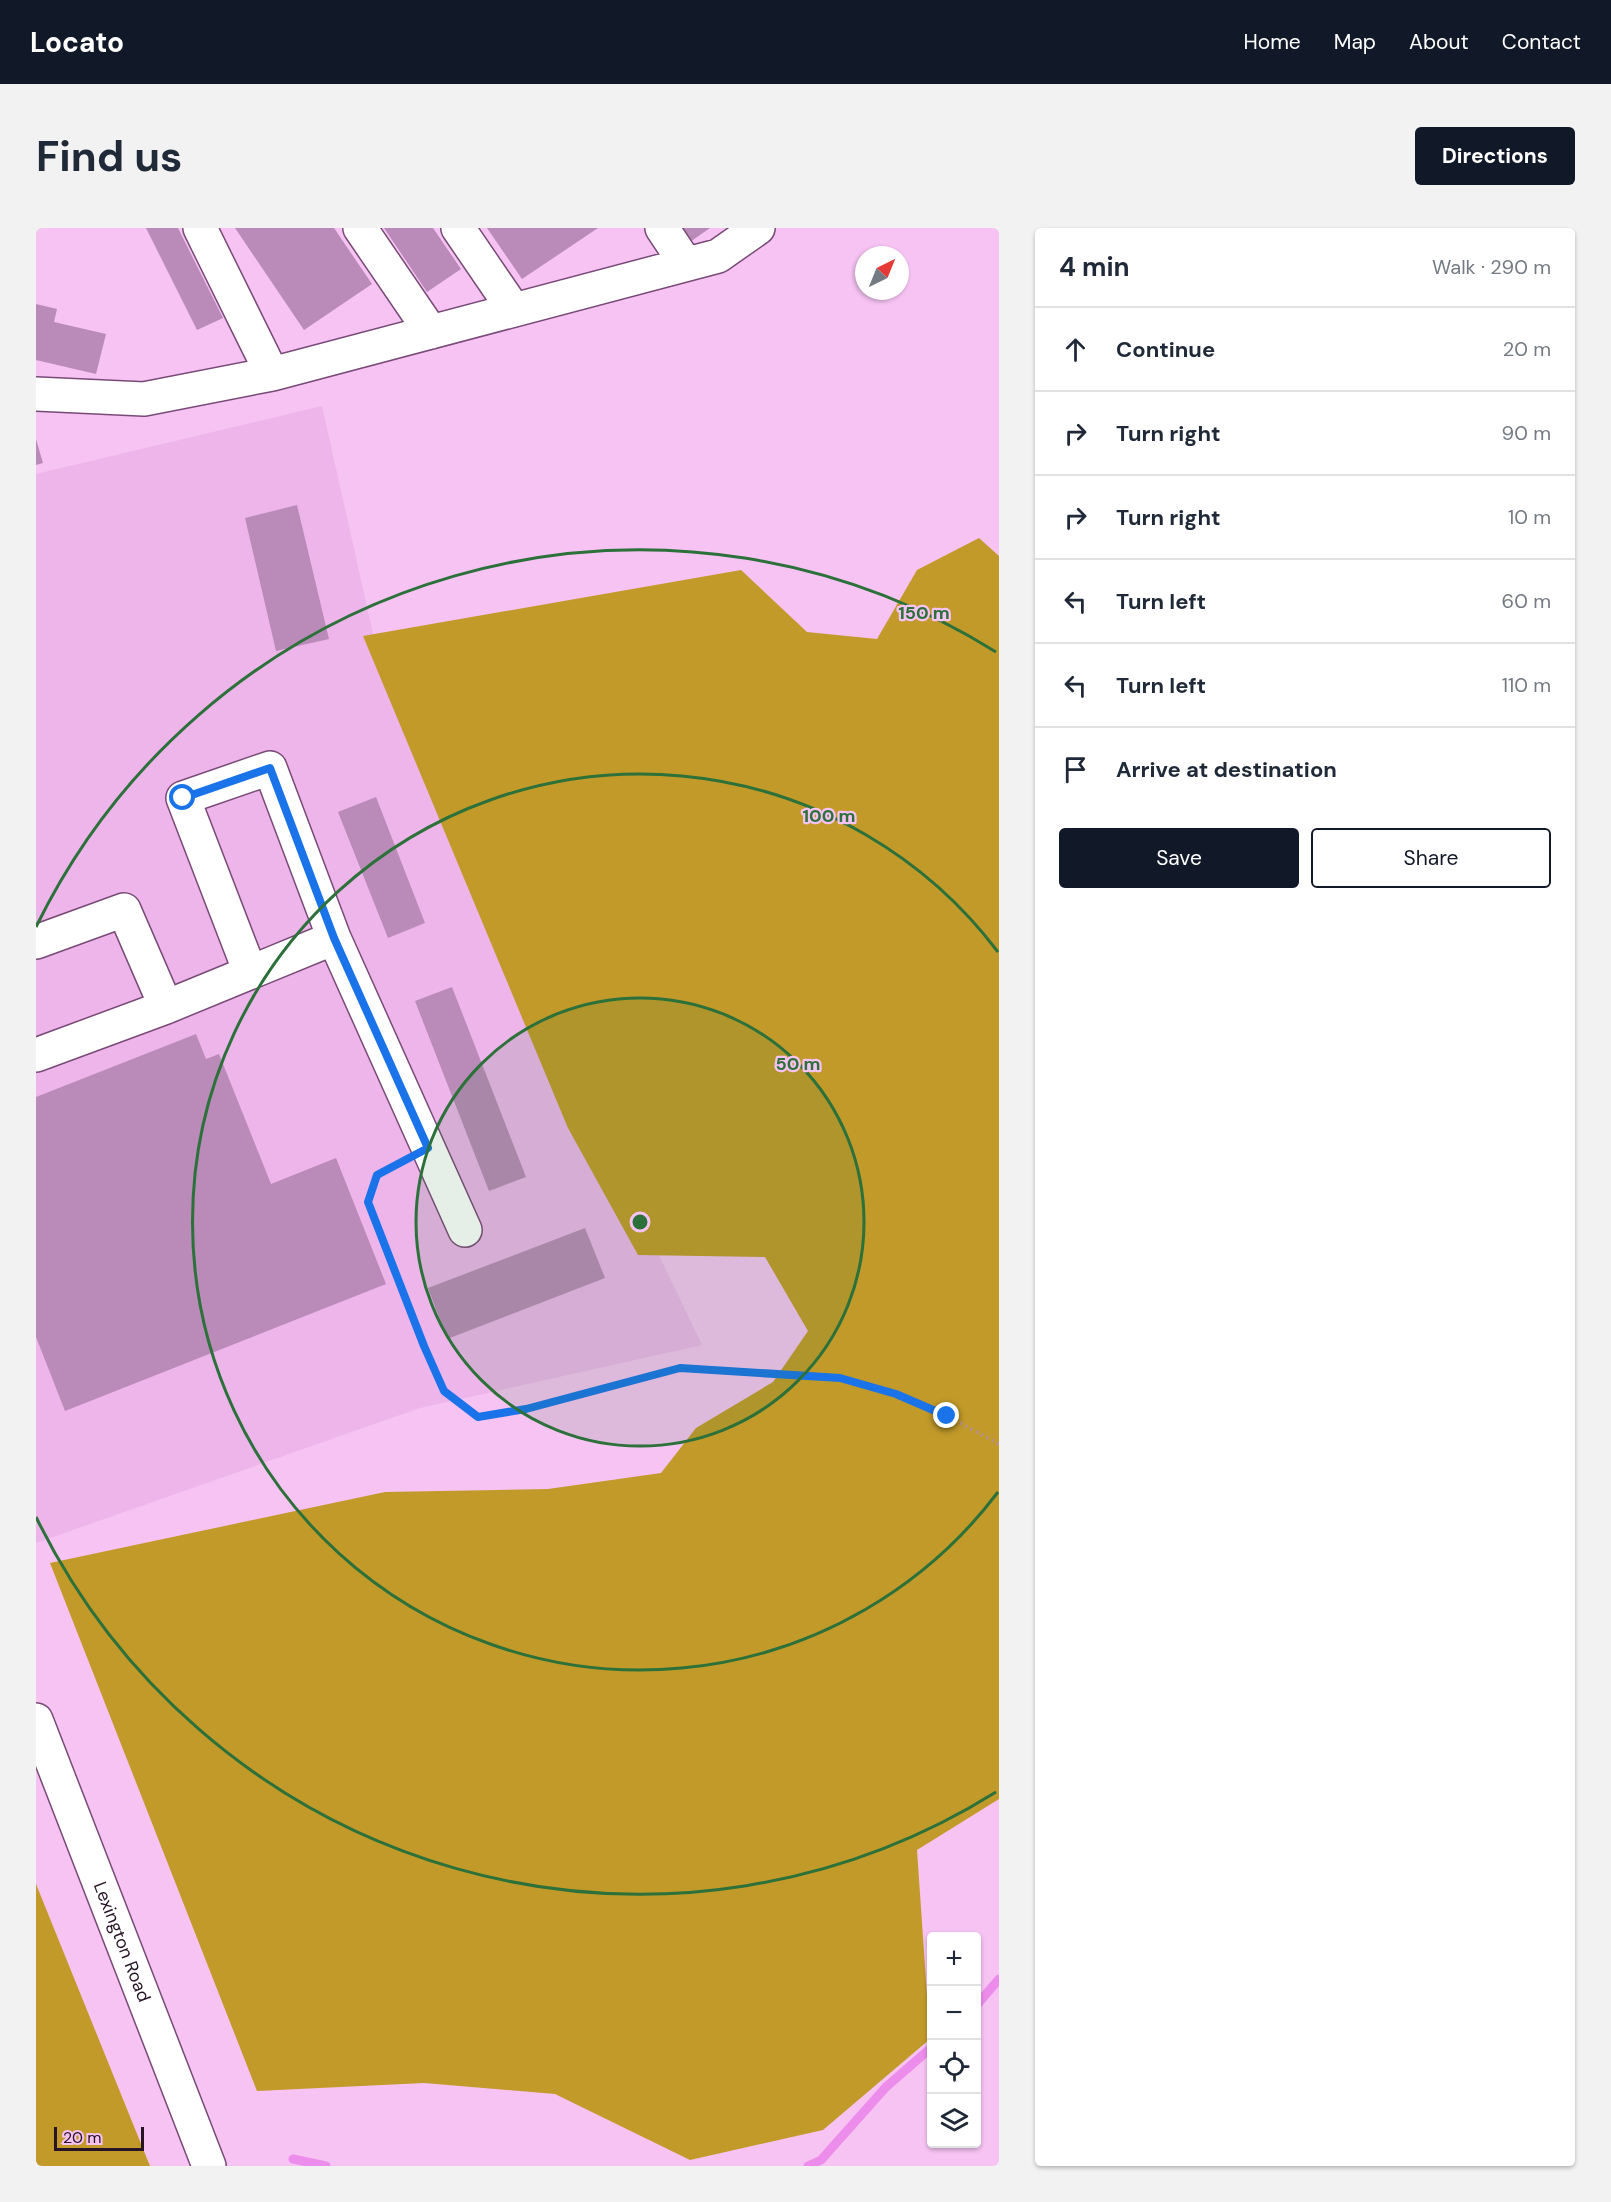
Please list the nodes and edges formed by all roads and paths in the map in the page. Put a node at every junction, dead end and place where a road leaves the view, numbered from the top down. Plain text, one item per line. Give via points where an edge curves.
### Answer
1 (200, 228) edge
2 (360, 228) edge
3 (458, 228) edge
4 (662, 228) edge
5 (758, 228) edge
6 (686, 264) junction
7 (514, 310) junction
8 (431, 332) junction
9 (272, 374) junction
10 (36, 394) edge
11 (334, 938) junction
12 (36, 942) edge
13 (250, 972) junction
14 (166, 1007) junction
15 (36, 1055) edge
16 (428, 1148) junction
17 (465, 1230) dead end
18 (999, 1444) edge
19 (36, 1720) edge
20 (209, 2166) edge

1 - 9 main road
2 - 8 main road
3 - 7 main road
4 - 6 main road
5 - 6 main road via 718,256
6 - 7 main road
7 - 8 main road
8 - 9 main road
9 - 10 main road via 144,399
11 - 13 main road
11 - 13 main road via 270,768 183,798
11 - 16 main road
12 - 14 main road via 124,910
13 - 14 main road
14 - 15 main road
16 - 17 main road
16 - 18 path via 377,1175 368,1202 444,1391 478,1417 526,1409 680,1368 840,1378 896,1394
19 - 20 main road, Lexington Road

